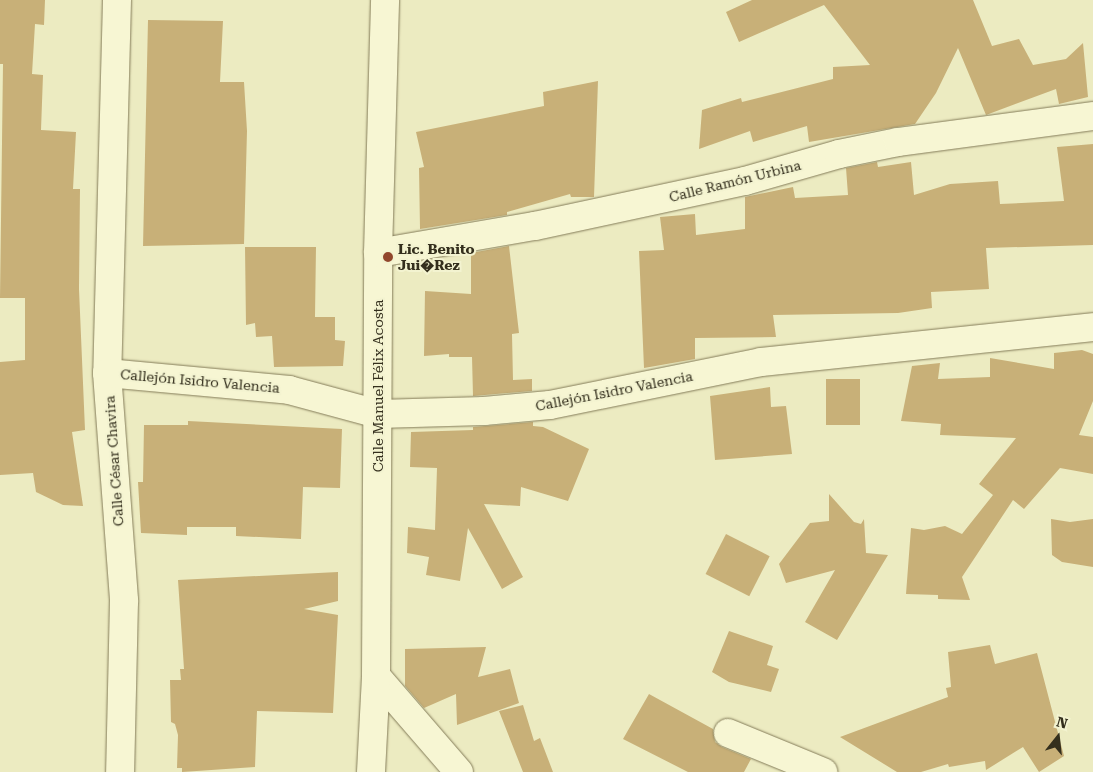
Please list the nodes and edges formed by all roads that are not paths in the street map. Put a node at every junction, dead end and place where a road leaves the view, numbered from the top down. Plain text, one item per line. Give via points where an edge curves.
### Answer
1 (117, 0) edge
2 (385, 0) edge
3 (1093, 116) edge
4 (378, 253) junction
5 (1093, 328) edge
6 (107, 373) junction
7 (378, 414) junction
8 (376, 676) junction
9 (728, 733) dead end
10 (120, 772) edge
11 (371, 772) edge
12 (459, 772) edge
13 (823, 772) edge

1 - 6 street, Calle César Chavira
2 - 4 street, Calle Manuel Félix Acosta
3 - 4 street, Calle Ramón Urbina via 898,142 545,224
4 - 7 street, Calle Manuel Félix Acosta
5 - 7 street, Callejón Isidro Valencia via 761,362 550,405
6 - 7 street, Callejón Isidro Valencia via 289,390
6 - 10 street, Calle César Chavira via 124,601
7 - 8 street, Calle Manuel Félix Acosta
8 - 11 street, Calle Manuel Félix Acosta
8 - 12 street
9 - 13 street

